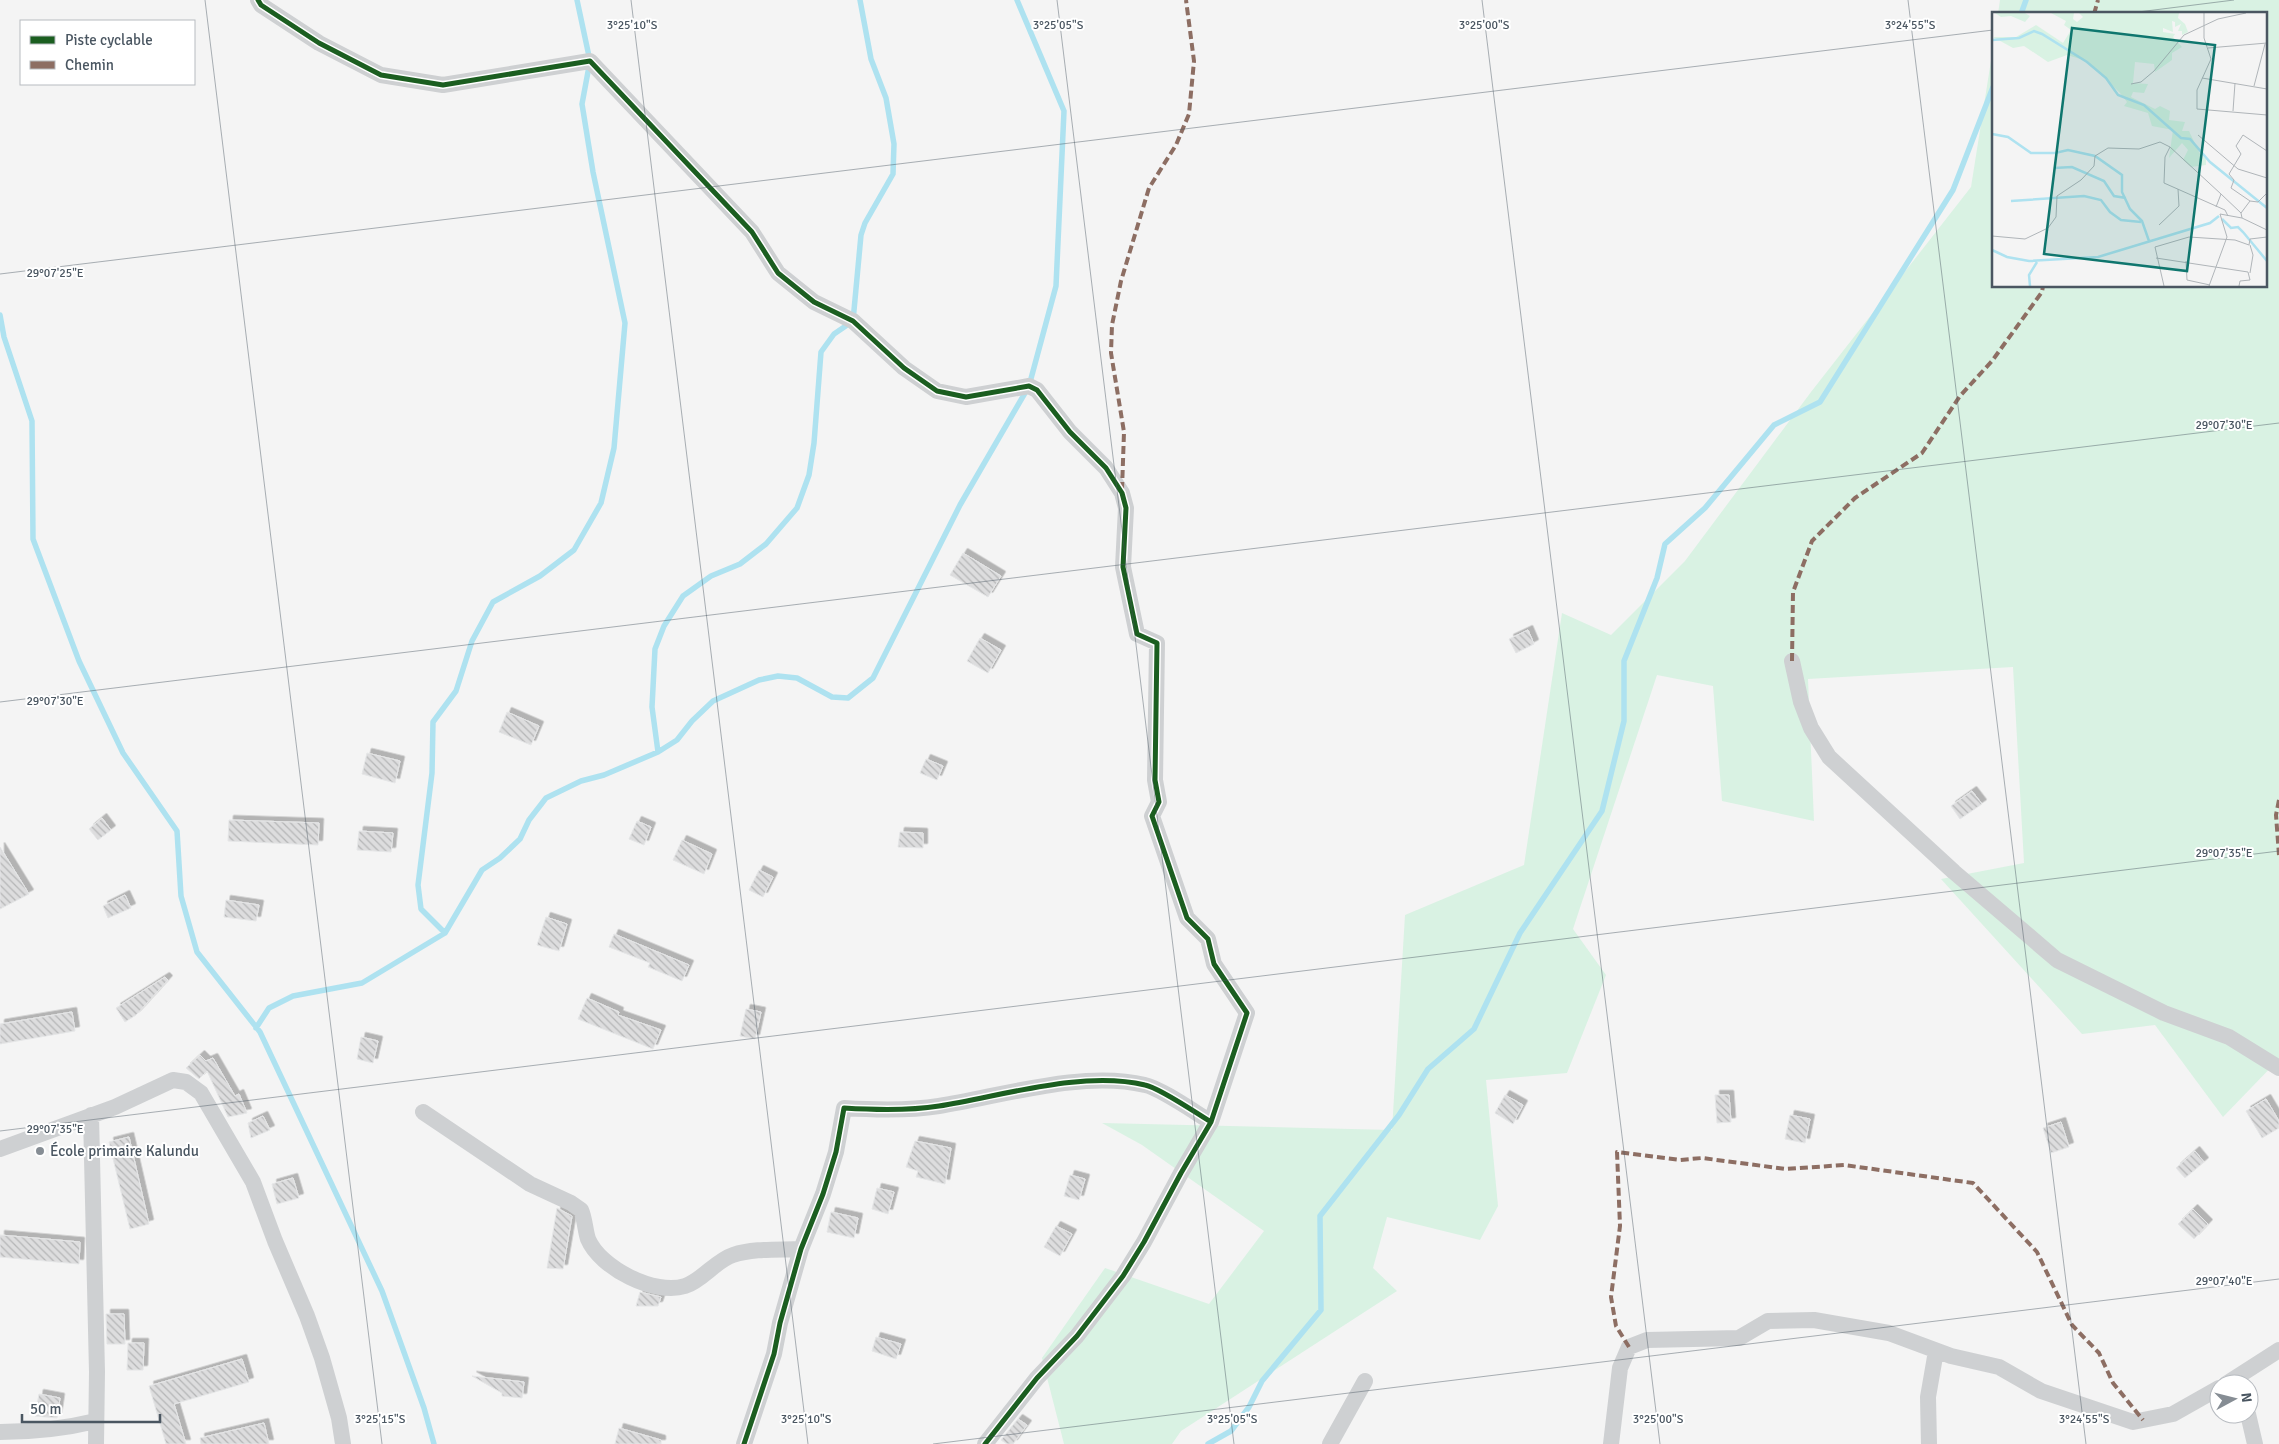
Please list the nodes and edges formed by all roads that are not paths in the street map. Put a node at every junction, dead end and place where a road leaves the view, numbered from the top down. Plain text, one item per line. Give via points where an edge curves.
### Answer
1 (258, 0) edge
2 (1792, 661) dead end
3 (2279, 1068) edge
4 (423, 1112) dead end
5 (91, 1114) junction
6 (1211, 1122) junction
7 (0, 1150) edge
8 (801, 1249) junction
9 (2279, 1350) edge
10 (1936, 1351) junction
11 (2245, 1374) edge
12 (1365, 1382) dead end
13 (2209, 1394) edge
14 (96, 1421) junction
15 (2250, 1424) edge
16 (0, 1432) edge
17 (96, 1444) edge
18 (343, 1444) edge
19 (744, 1444) edge
20 (985, 1444) edge
21 (1330, 1444) edge
22 (1611, 1444) edge
23 (1929, 1444) edge
24 (2255, 1444) edge

1 - 6 street via 319,42 381,75 443,85 590,61 752,232 778,273 814,302 852,321 904,368 937,391 966,397 1029,386 1037,390 1070,432 1106,468 1122,493 1126,508 1123,567 1137,634 1157,643 1155,780 1159,802 1152,816 1186,918 1208,939 1214,964 1247,1013
2 - 3 street via 1800,702 1829,757 1954,872 2057,960 2164,1014 2229,1038
4 - 8 street via 530,1184 571,1202 581,1210 588,1238 596,1251 638,1281 673,1288 686,1286 733,1255 758,1250
5 - 7 street
5 - 14 street
5 - 18 street via 115,1107 172,1080 186,1082 200,1093 253,1182 322,1358
6 - 8 street via 1147,1085 1110,1080 1078,1082 936,1106 880,1111 844,1108 828,1177
6 - 20 street via 1123,1276 1077,1336 1037,1378
8 - 19 street via 774,1354
9 - 11 street
10 - 13 street via 1999,1367 2041,1391 2133,1422 2173,1414
10 - 22 street via 1889,1333 1814,1320 1768,1321 1739,1338 1642,1341 1628,1347 1620,1368
10 - 23 street via 1928,1398
12 - 21 street
14 - 16 street via 38,1432
14 - 17 street
15 - 24 street

